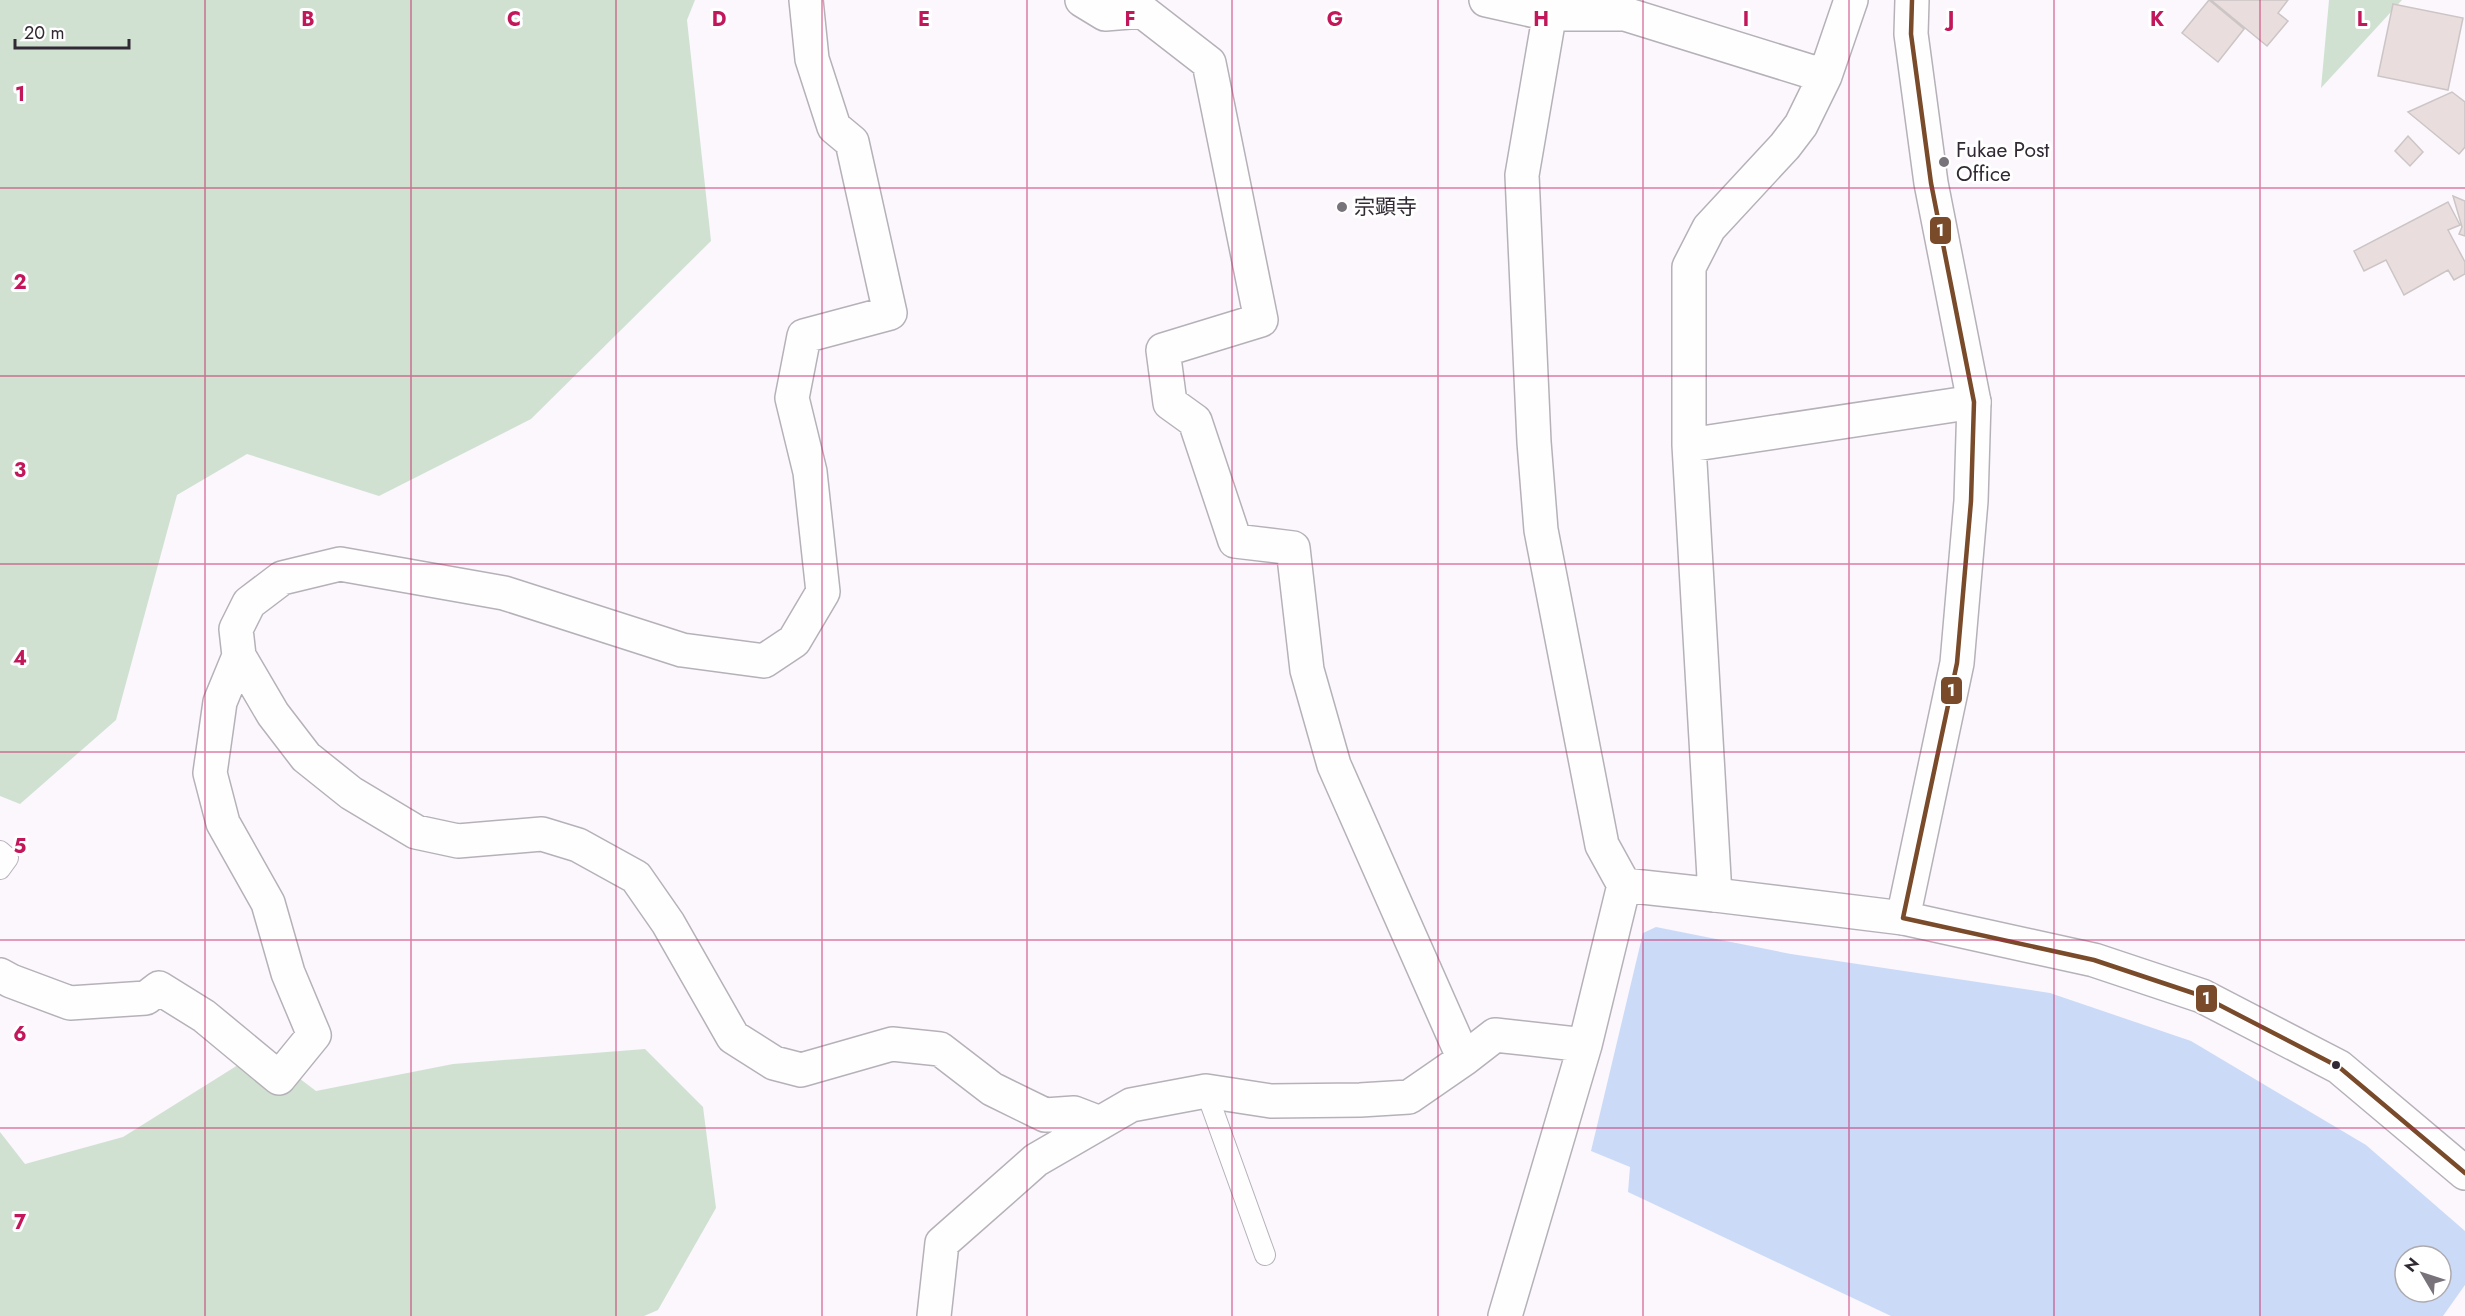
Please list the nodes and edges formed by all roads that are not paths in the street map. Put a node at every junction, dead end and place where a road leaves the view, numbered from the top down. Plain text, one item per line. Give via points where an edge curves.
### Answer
1 (806, 0) edge
2 (1082, 0) edge
3 (1486, 0) edge
4 (1851, 0) edge
5 (1912, 0) edge
6 (1550, 7) edge
7 (1825, 76) junction
8 (1974, 402) junction
9 (1689, 445) junction
10 (239, 656) junction
11 (0, 851) edge
12 (0, 869) edge
13 (1624, 885) junction
14 (1715, 894) junction
15 (1903, 918) junction
16 (0, 975) edge
17 (1585, 1045) junction
18 (1464, 1059) junction
19 (1206, 1091) junction
20 (1100, 1123) junction
21 (2465, 1173) edge
22 (1265, 1255) dead end
23 (934, 1316) edge
24 (1505, 1316) edge

1 - 10 street via 812,59 834,127 852,142 890,314 804,336 792,398 810,472 823,592 794,641 764,661 682,650 504,593 340,564 282,578 249,603 236,629
2 - 18 street via 1105,14 1142,11 1209,63 1261,320 1163,350 1170,403 1194,421 1235,541 1293,548 1307,670 1334,765
3 - 6 street
4 - 7 street
5 - 8 street via 1911,34 1931,183
6 - 7 street via 1625,14
6 - 13 street via 1522,175 1541,530 1602,845
7 - 9 street via 1801,125 1709,228 1689,267
8 - 9 street
8 - 15 street via 1971,501 1957,663
9 - 14 street
10 - 16 street via 220,702 210,773 223,823 268,903 288,974 314,1035 279,1078 204,1016 159,988 147,998 70,1003
10 - 20 street via 273,714 306,757 351,793 416,832 458,841 542,834 579,845 636,877 668,923 733,1037 774,1063 801,1070 892,1044 940,1049 992,1089 1045,1115 1074,1113
11 - 12 lane via 8,858
13 - 14 street
13 - 17 street
14 - 15 street
15 - 21 street via 2094,960 2202,996 2339,1067
17 - 18 street via 1495,1035
17 - 24 street
18 - 19 street via 1409,1097 1271,1101
19 - 20 street via 1131,1105
19 - 22 lane
20 - 23 street via 1036,1160 942,1243

